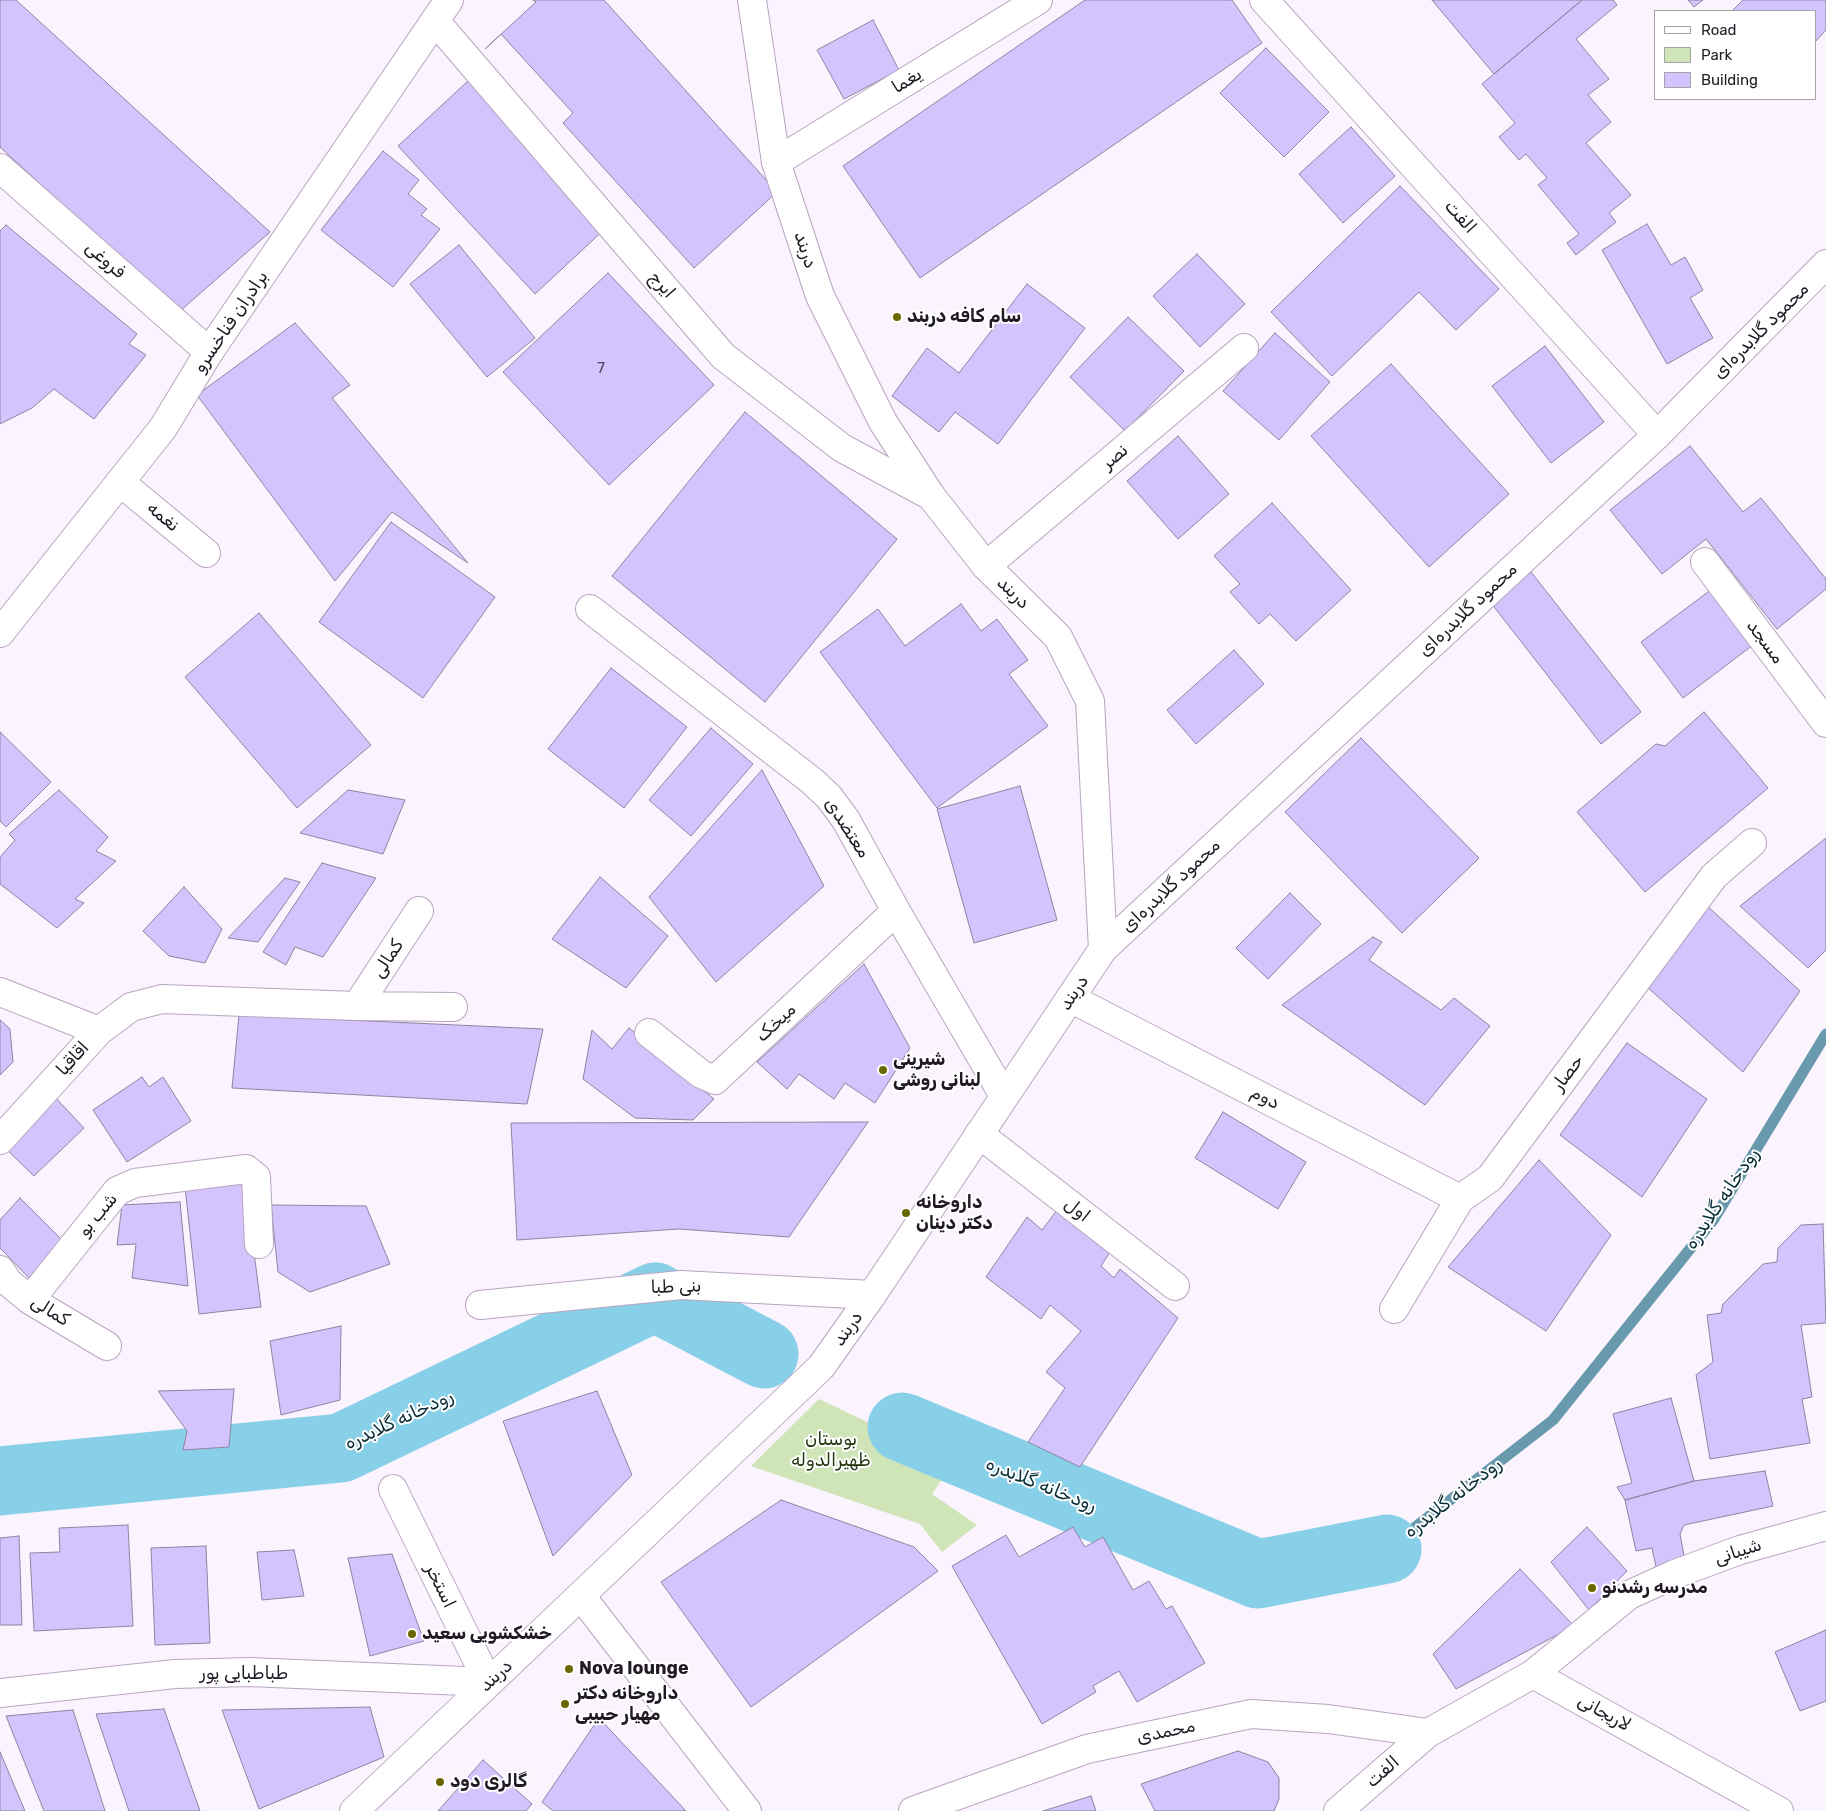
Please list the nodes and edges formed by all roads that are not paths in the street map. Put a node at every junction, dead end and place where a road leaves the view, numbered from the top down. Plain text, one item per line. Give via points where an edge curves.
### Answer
1 (752, 0) edge
2 (1038, 0) edge
3 (1264, 0) edge
4 (443, 11) edge
5 (776, 162) junction
6 (0, 168) edge
7 (1826, 264) edge
8 (1244, 348) dead end
9 (209, 352) junction
10 (1657, 435) junction
11 (120, 482) junction
12 (931, 496) junction
13 (206, 553) dead end
14 (1705, 562) dead end
15 (986, 566) junction
16 (590, 609) dead end
17 (0, 633) edge
18 (1826, 723) edge
19 (1752, 843) dead end
20 (896, 911) junction
21 (419, 912) dead end
22 (1103, 949) junction
23 (0, 992) edge
24 (1070, 998) junction
25 (357, 1006) junction
26 (454, 1007) dead end
27 (99, 1030) junction
28 (649, 1033) dead end
29 (1004, 1096) junction
30 (979, 1134) junction
31 (0, 1140) edge
32 (1460, 1198) junction
33 (259, 1244) dead end
34 (0, 1270) edge
35 (1175, 1286) dead end
36 (872, 1295) junction
37 (30, 1300) junction
38 (480, 1305) dead end
39 (1394, 1309) dead end
40 (107, 1346) dead end
41 (393, 1489) dead end
42 (1826, 1526) edge
43 (581, 1596) junction
44 (1533, 1674) junction
45 (488, 1682) junction
46 (0, 1693) edge
47 (1428, 1732) junction
48 (920, 1810) edge
49 (354, 1811) edge
50 (747, 1811) edge
51 (1338, 1811) edge
52 (1779, 1811) edge

1 - 5 street, دربند
2 - 5 street, یغما
3 - 10 street, الفت
4 - 9 street, برادران فناخسرو
4 - 12 street, ایرج via 723,356 842,448
5 - 12 street, دربند via 820,296 883,422
6 - 9 street, فروغی
7 - 10 street, محمود گلابدره‌ای
8 - 15 street, نصر
9 - 11 street, برادران فناخسرو via 163,428
10 - 22 street, محمود گلابدره‌ای
11 - 13 street, نغمه
11 - 17 street, برادران فناخسرو
12 - 15 street, دربند
14 - 18 street, مسجد
15 - 22 street, دربند via 1058,637 1090,701
16 - 20 street, معتضدی via 829,797 846,820
19 - 32 street, حصار via 1714,876 1490,1178
20 - 28 street, میخک via 715,1080 700,1074
20 - 29 street, معتضدی
21 - 25 street, کمالی
22 - 24 street, دربند
23 - 27 street
24 - 29 street, دربند
24 - 32 street, دوم
25 - 26 street, اقاقیا
25 - 27 street, اقاقیا via 162,999 131,1007
27 - 31 street, اقاقیا
29 - 30 street, دربند
30 - 35 street, اول
30 - 36 street, دربند
32 - 39 street, حصار
33 - 37 street, شب بو via 256,1177 246,1169 125,1186
34 - 37 street, کمالی via 8,1282
36 - 38 street, بنی طبا via 681,1285
36 - 43 street, دربند via 821,1368
37 - 40 street, کمالی
41 - 45 street, استخر
42 - 44 street, شیبانی via 1740,1550 1629,1595
43 - 45 street, دربند
43 - 50 street
44 - 47 street
44 - 52 street, لاریجانی
45 - 46 street, طباطبایی پور via 249,1672 175,1674
45 - 49 street, دربند
47 - 48 street, محمدی via 1328,1719 1251,1714 1087,1749
47 - 51 street, الفت

